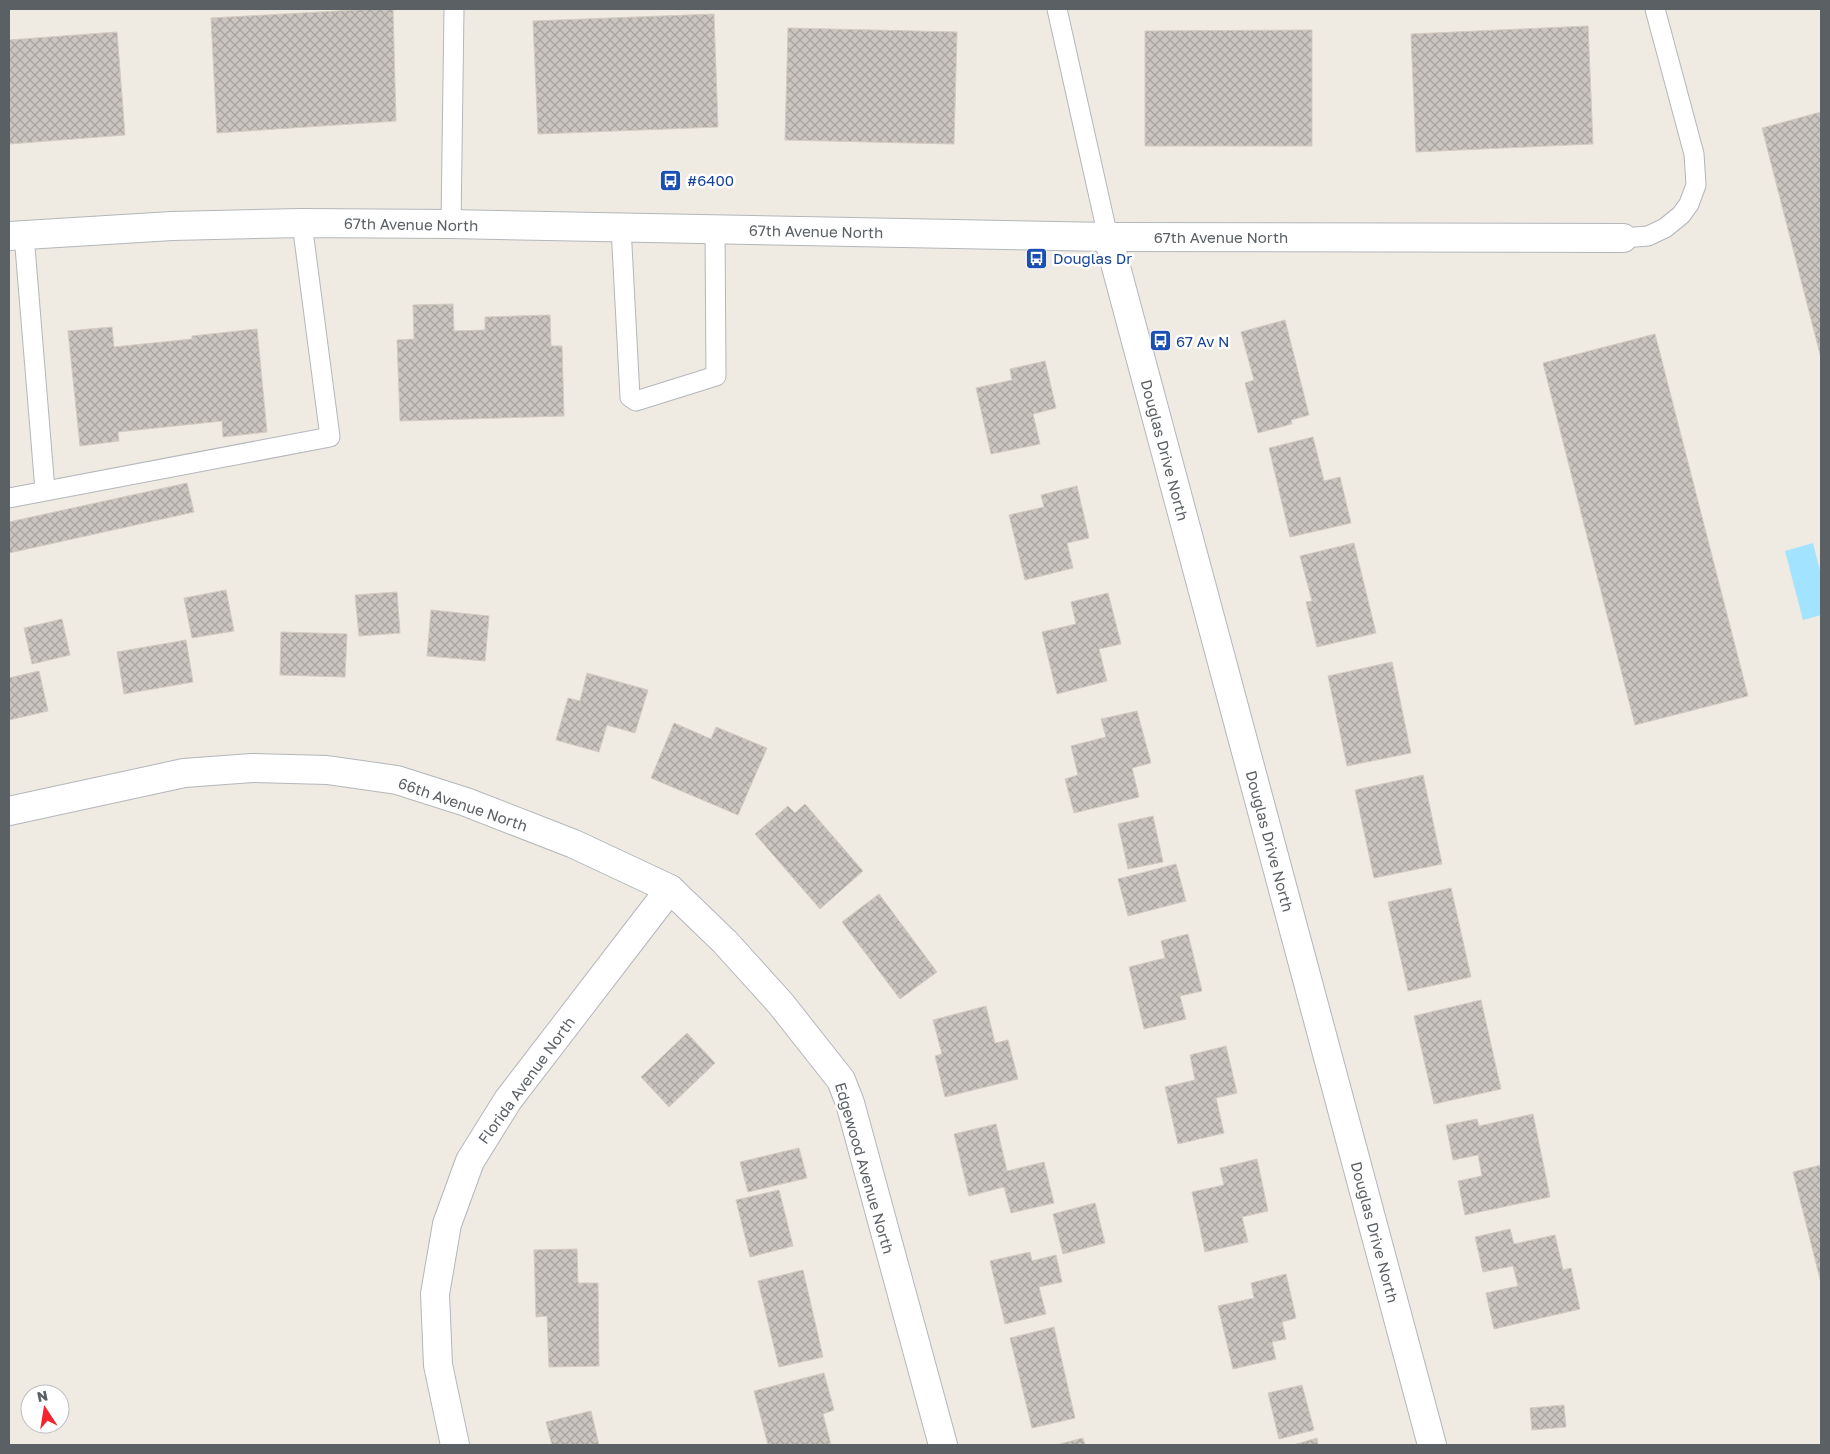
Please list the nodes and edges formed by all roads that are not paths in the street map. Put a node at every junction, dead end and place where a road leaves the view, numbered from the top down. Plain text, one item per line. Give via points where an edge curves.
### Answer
1 (454, 9) edge
2 (1057, 9) edge
3 (1655, 9) edge
4 (302, 223) junction
5 (451, 224) junction
6 (621, 227) junction
7 (715, 229) junction
8 (16, 236) edge
9 (1108, 237) junction
10 (1623, 238) joint
11 (45, 490) junction
12 (9, 498) edge
13 (9, 811) edge
14 (670, 888) junction
15 (455, 1445) edge
16 (943, 1445) edge
17 (1432, 1445) edge

1 - 5 lane
2 - 9 lane
3 - 10 lane via 1694,154 1696,185 1689,204 1666,228 1648,236
4 - 5 street, 67th Avenue North
4 - 8 street, 67th Avenue North via 172,226
4 - 11 lane via 330,437
5 - 6 street, 67th Avenue North
6 - 7 street, 67th Avenue North
6 - 7 lane via 630,397 636,401 716,376
7 - 9 street, 67th Avenue North
8 - 11 lane
9 - 10 street, 67th Avenue North
9 - 17 street, Douglas Drive North
11 - 12 lane
13 - 14 street, 66th Avenue North via 184,774 252,768 327,770 396,780 466,802 574,844
14 - 15 street, Florida Avenue North via 508,1100 470,1161 447,1224 435,1294 438,1365
14 - 16 street, Edgewood Avenue North via 781,1004 841,1080

